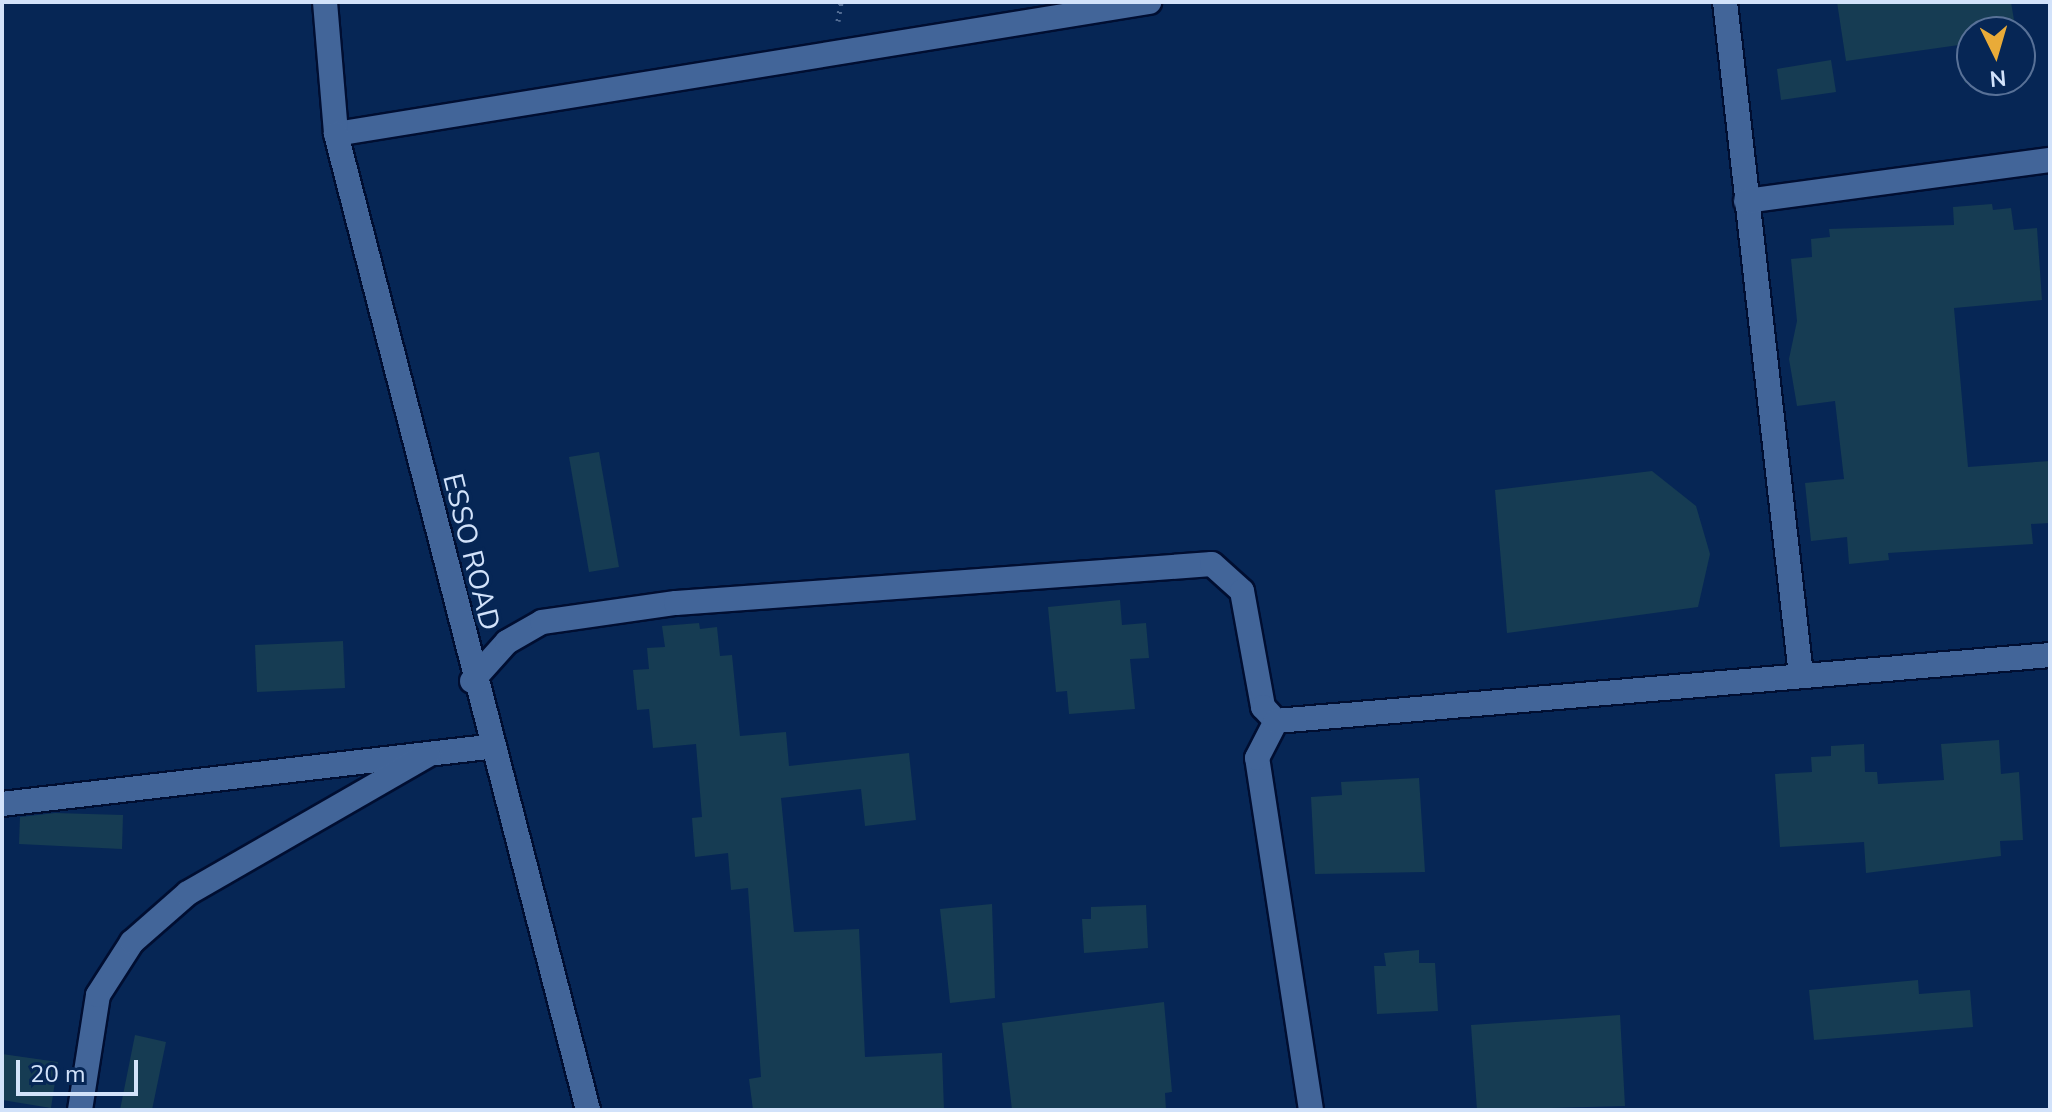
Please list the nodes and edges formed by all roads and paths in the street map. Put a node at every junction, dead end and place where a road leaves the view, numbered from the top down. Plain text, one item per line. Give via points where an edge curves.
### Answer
1 (325, 2) edge
2 (1149, 2) edge
3 (1725, 2) edge
4 (336, 134) junction
5 (2050, 160) edge
6 (1746, 201) junction
7 (2050, 655) edge
8 (1801, 675) junction
9 (472, 681) junction
10 (1276, 721) junction
11 (490, 747) junction
12 (428, 755) junction
13 (2, 804) edge
14 (80, 1110) edge
15 (588, 1110) edge
16 (1311, 1110) edge

1 - 4 street, ESSO ROAD
2 - 4 street
3 - 6 street
4 - 9 street, ESSO ROAD
5 - 6 street
6 - 8 street
7 - 8 street
8 - 10 street
9 - 10 street via 507,642 542,622 676,603 1212,564 1242,591 1258,687
9 - 11 street, ESSO ROAD
10 - 16 street via 1257,758
11 - 12 street
11 - 15 street, ESSO ROAD
12 - 13 street
12 - 14 street via 188,893 132,942 98,995

